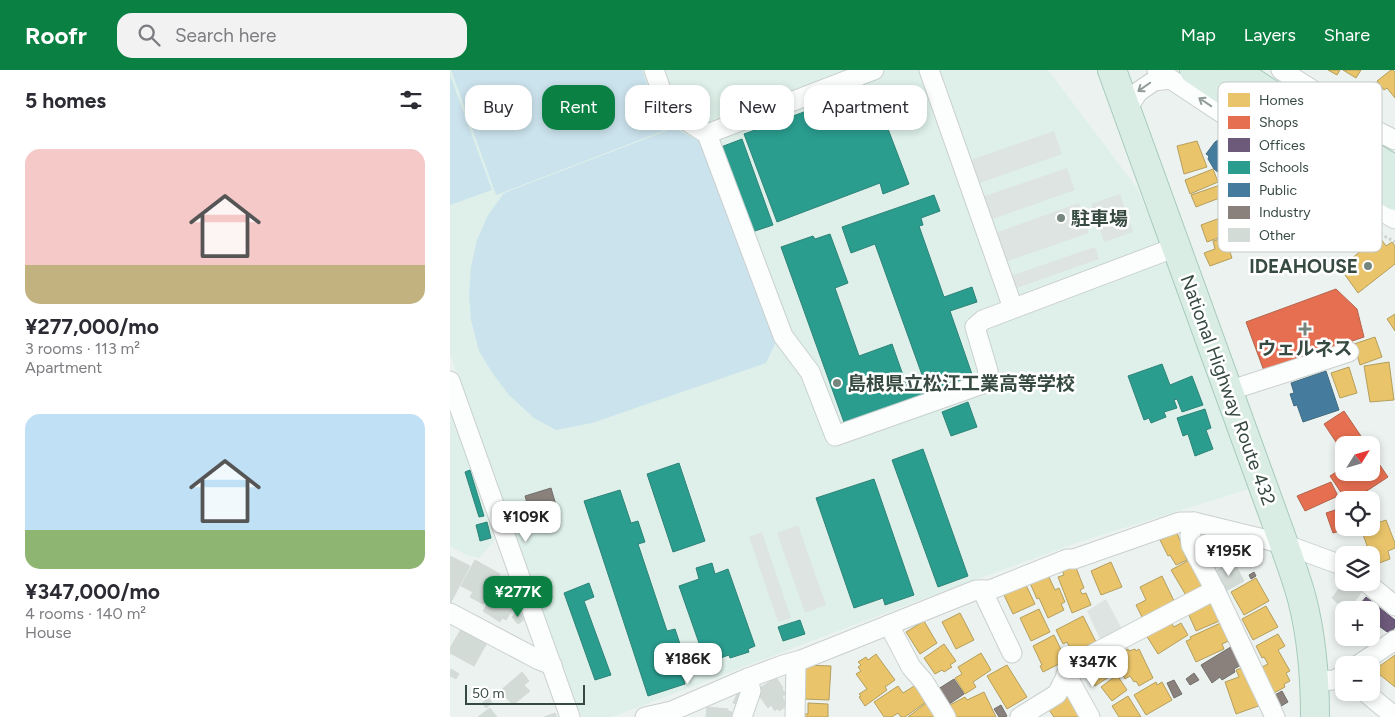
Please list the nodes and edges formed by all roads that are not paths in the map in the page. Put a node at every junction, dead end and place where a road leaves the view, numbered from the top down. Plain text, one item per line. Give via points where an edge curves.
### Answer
1 (654, 70) edge
2 (874, 70) edge
3 (929, 70) edge
4 (1112, 70) edge
5 (1234, 70) edge
6 (1281, 70) edge
7 (1174, 73) edge
8 (1304, 76) edge
9 (1252, 82) edge
10 (1218, 97) edge
11 (1218, 105) edge
12 (1127, 109) junction
13 (707, 134) junction
14 (1382, 134) edge
15 (1395, 140) edge
16 (1382, 162) edge
17 (1395, 170) edge
18 (1382, 188) edge
19 (1395, 196) edge
20 (1382, 212) edge
21 (1395, 219) edge
22 (1176, 247) junction
23 (1013, 308) junction
24 (1348, 352) dead end
25 (450, 381) edge
26 (1228, 392) junction
27 (1194, 522) junction
28 (1284, 544) junction
29 (1335, 563) edge
30 (982, 590) junction
31 (1215, 590) junction
32 (1377, 591) edge
33 (1395, 606) edge
34 (450, 613) edge
35 (890, 625) junction
36 (1395, 640) edge
37 (1012, 653) dead end
38 (1371, 656) edge
39 (796, 662) junction
40 (552, 664) junction
41 (1066, 674) junction
42 (748, 678) junction
43 (1335, 679) edge
44 (1376, 701) edge
45 (666, 715) edge
46 (1394, 716) edge
47 (570, 717) edge
48 (645, 717) edge
49 (742, 717) edge
50 (795, 717) edge
51 (946, 717) edge
52 (1020, 717) edge
53 (1090, 717) edge
54 (1275, 717) edge
55 (1315, 717) edge

1 - 13 street via 668,109
2 - 13 street
3 - 23 street
4 - 12 highway, National Highway Route 432
5 - 9 highway
6 - 8 street
7 - 10 highway
11 -> 7 street
7 -> 12 street via 1138,92
12 - 22 highway, National Highway Route 432
13 - 23 street via 783,336 810,372 835,436 985,383 988,371 975,327 983,320
14 - 15 street
16 - 17 highway
18 - 19 highway
21 -> 20 street
22 - 23 street
22 - 26 highway, National Highway Route 432
24 - 26 street
25 - 40 street
26 - 28 highway, National Highway Route 432
27 - 28 street
27 - 30 street via 1180,522 1067,559 990,590
27 - 31 street via 1191,545
28 - 29 street
28 - 43 highway, National Highway Route 432 via 1308,629
30 - 35 street
30 - 37 street
31 - 41 street via 1072,665
31 - 54 street
32 - 33 street
34 - 40 street
35 - 39 street
35 - 51 street via 911,668
36 - 38 street
39 - 42 street
39 - 50 street
40 - 47 street
41 - 52 street via 1057,694
41 - 53 street
42 - 45 street
42 - 49 street via 750,691
43 - 55 highway, National Highway Route 432
44 - 46 street
45 - 48 street

